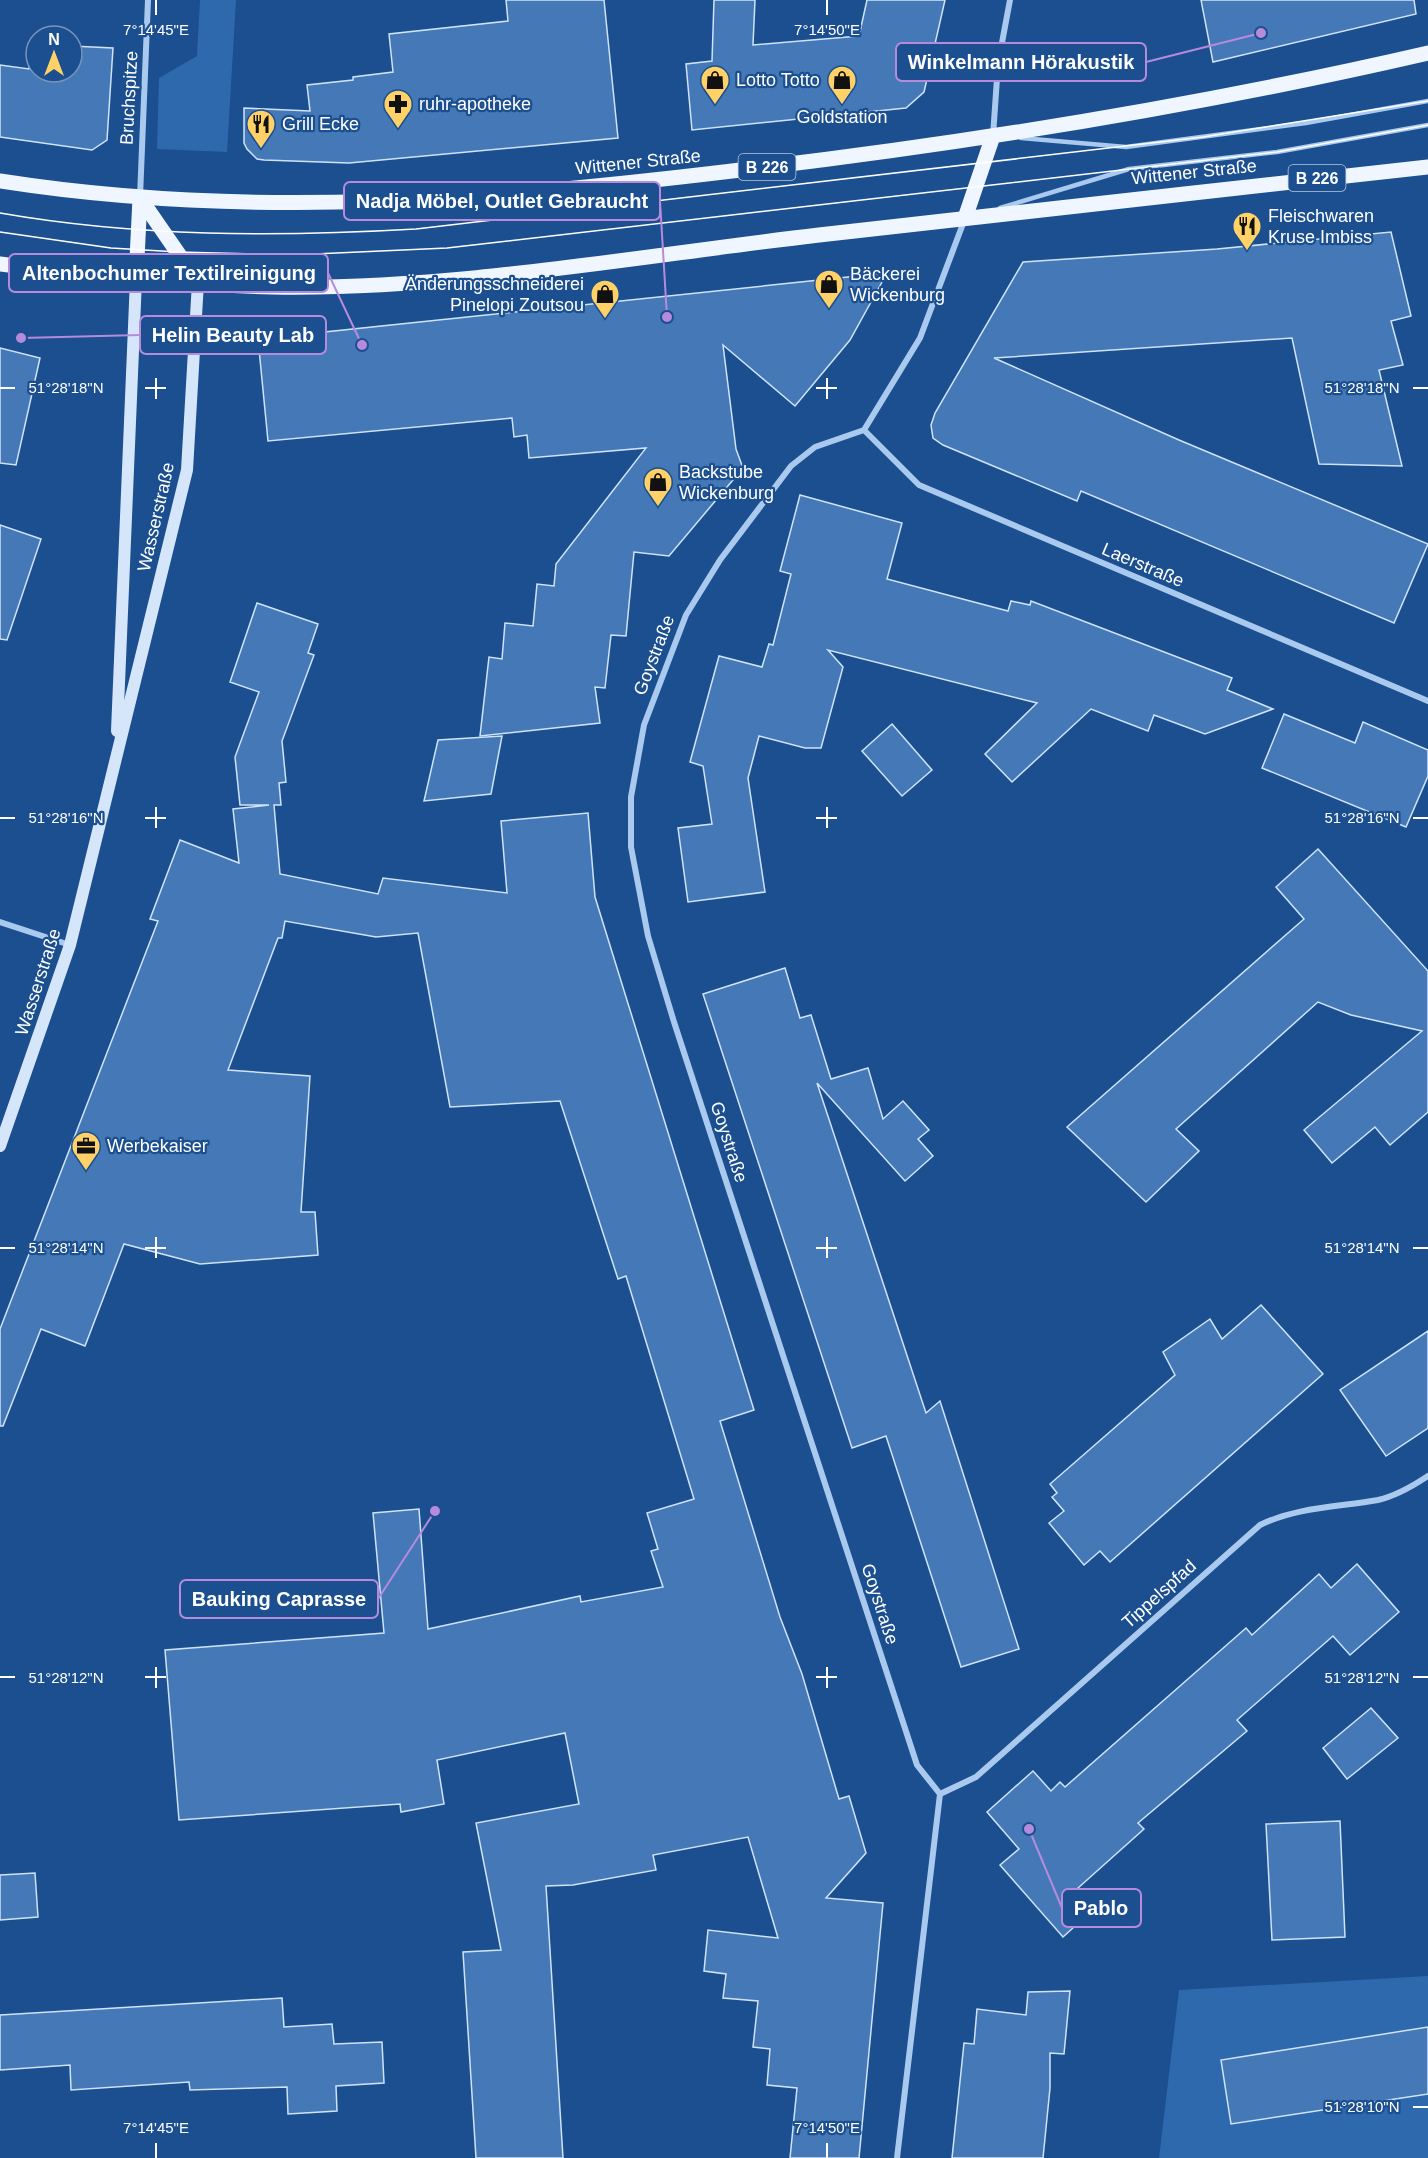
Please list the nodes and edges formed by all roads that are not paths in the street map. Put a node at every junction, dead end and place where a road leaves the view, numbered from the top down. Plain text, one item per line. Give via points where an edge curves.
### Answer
1 (148, 0) edge
2 (1010, 0) edge
3 (1428, 53) edge
4 (1428, 101) edge
5 (1428, 124) edge
6 (993, 136) junction
7 (1428, 167) edge
8 (0, 181) edge
9 (140, 198) junction
10 (965, 218) junction
11 (0, 264) edge
12 (136, 279) junction
13 (198, 282) junction
14 (864, 430) junction
15 (1428, 701) edge
16 (116, 756) junction
17 (0, 922) edge
18 (70, 945) junction
19 (0, 1146) edge
20 (1428, 1476) edge
21 (940, 1794) junction
22 (897, 2158) edge

1 - 9 street, Bruchspitze
2 - 6 street via 998,64
3 - 6 main road, Wittener Straße / B 226 via 1304,80
4 - 6 lane via 1306,123 1126,147
5 - 10 lane via 1277,152 1129,169
6 - 9 main road, Wittener Straße / B 226 via 829,159 540,191 283,205
6 - 10 main road
7 - 10 main road, Wittener Straße / B 226
8 - 9 main road, Wittener Straße / B 226
9 - 12 main road
9 - 13 main road
10 - 13 main road, Wittener Straße / B 226 via 428,280 273,286
10 - 14 street via 920,338
11 - 12 main road, Wittener Straße / B 226
12 - 13 main road, Wittener Straße / B 226
12 - 16 street, Wasserstraße
13 - 16 street, Wasserstraße via 187,470
14 - 15 street, Laerstraße via 919,484
14 - 21 street, Goystraße via 815,447 791,466 720,560 686,615 644,725 631,797 632,847 648,936 821,1476 917,1765
16 - 18 street, Wasserstraße
17 - 18 street
18 - 19 street, Wasserstraße
20 - 21 street, Tippelspfad via 1409,1489 1379,1499 1278,1516 1260,1525 976,1777
21 - 22 street

